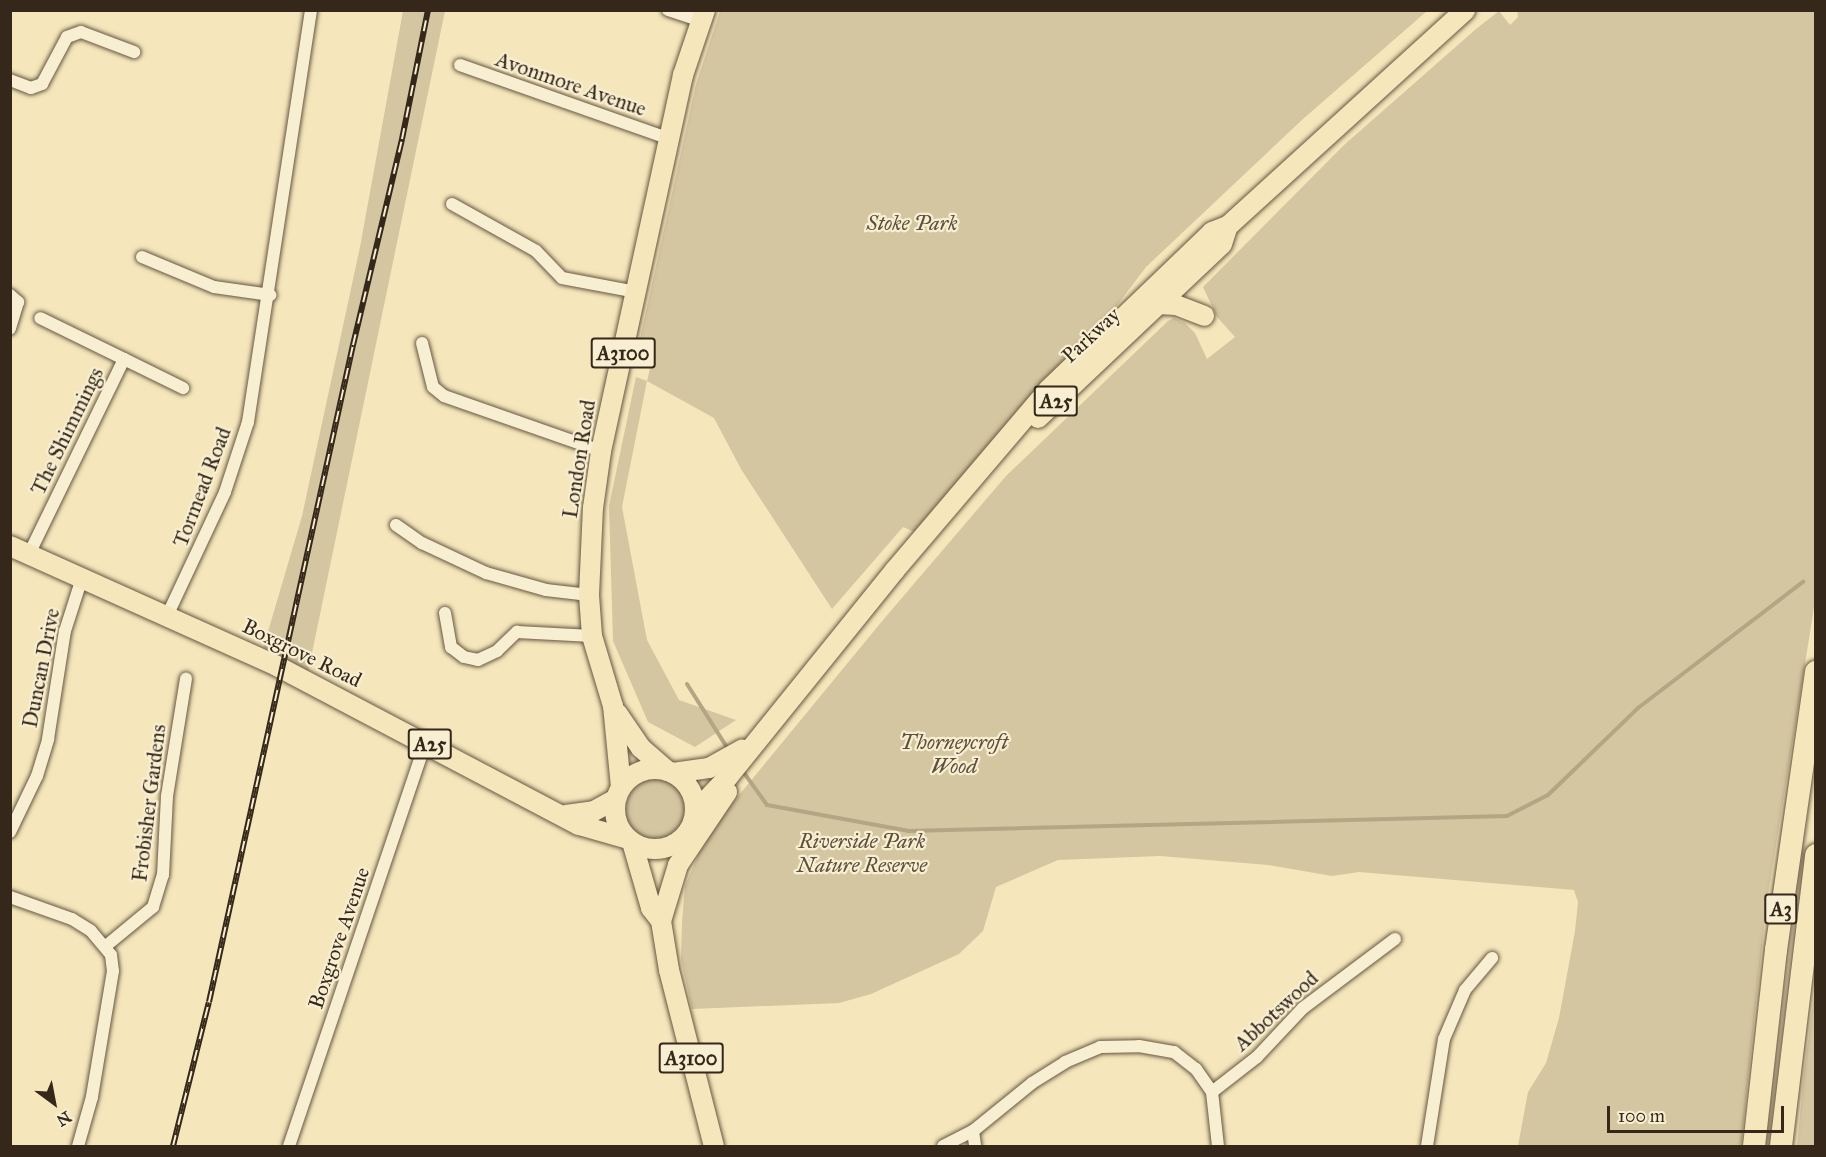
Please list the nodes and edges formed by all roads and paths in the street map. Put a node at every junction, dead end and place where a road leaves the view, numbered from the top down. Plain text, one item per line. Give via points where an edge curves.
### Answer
1 (311, 10) edge
2 (668, 10) edge
3 (1465, 10) edge
4 (703, 16) edge
5 (134, 52) dead end
6 (460, 65) dead end
7 (10, 80) edge
8 (670, 139) junction
9 (452, 204) dead end
10 (1228, 226) junction
11 (142, 257) dead end
12 (636, 292) junction
13 (10, 295) edge
14 (270, 295) junction
15 (1158, 304) junction
16 (1204, 316) dead end
17 (40, 318) dead end
18 (10, 329) edge
19 (422, 343) dead end
20 (124, 359) junction
21 (183, 388) dead end
22 (601, 451) junction
23 (955, 500) junction
24 (396, 525) dead end
25 (20, 550) edge
26 (82, 578) junction
27 (589, 595) junction
28 (445, 613) dead end
29 (167, 616) junction
30 (592, 636) junction
31 (1815, 672) edge
32 (186, 680) dead end
33 (613, 706) junction
34 (778, 714) junction
35 (426, 742) junction
36 (670, 772) junction
37 (619, 793) junction
38 (695, 812) junction
39 (566, 815) junction
40 (10, 832) edge
41 (686, 834) junction
42 (630, 841) junction
43 (1815, 855) edge
44 (678, 865) junction
45 (10, 897) edge
46 (661, 921) junction
47 (1395, 939) dead end
48 (107, 945) junction
49 (1492, 958) dead end
50 (1212, 1092) junction
51 (973, 1131) junction
52 (78, 1146) edge
53 (289, 1146) edge
54 (714, 1146) edge
55 (943, 1146) edge
56 (975, 1146) edge
57 (1218, 1146) edge
58 (1427, 1146) edge
59 (1754, 1146) edge
60 (1781, 1146) edge

1 - 14 street, Tormead Road
2 - 4 street
3 - 10 main road, Parkway / A25
4 - 8 main road, London Road / A3100 via 683,75
5 - 7 street via 81,32 66,37 42,84 31,88
6 - 8 street, Avonmore Avenue
8 - 12 main road, London Road / A3100
9 - 12 street via 536,251 562,278
10 - 15 main road, Parkway / A25 via 1222,243
10 - 23 main road, Parkway / A25 via 1212,232 1048,390
11 - 14 street via 214,287
12 - 22 main road, London Road / A3100
13 - 18 street via 18,302
14 - 29 street, Tormead Road via 248,422 235,466
15 - 16 main road via 1184,306
15 - 23 main road, Parkway / A25
17 - 20 street, The Shimmings
19 - 22 street via 433,387 444,396
20 - 21 street, The Shimmings
20 - 25 street, The Shimmings
22 - 27 main road, London Road / A3100 via 593,508
23 - 34 main road, Parkway / A25
24 - 27 street via 422,543 486,573 546,590
25 - 26 main road, Boxgrove Road / A25
26 - 29 main road, Boxgrove Road / A25
26 - 40 street, Duncan Drive via 65,631 48,739 37,776
27 - 30 main road, London Road / A3100
28 - 30 street via 451,647 464,657 478,660 497,651 517,632
29 - 35 main road, Boxgrove Road / A25 via 285,670
30 - 33 main road, London Road / A3100
31 - 59 highway, A3 via 1776,950
32 - 48 street, Frobisher Gardens via 167,796 163,875 153,907
33 - 36 main road, London Road / A3100 via 641,748
33 - 37 main road, London Road / A3100
34 - 36 main road, A25 via 734,758 709,768
34 - 38 main road, A25
34 - 44 main road, A3100
35 - 39 main road, Boxgrove Road / A25
35 - 53 street, Boxgrove Avenue
36 - 37 main road via 642,771
36 - 38 main road via 688,786
37 - 39 main road via 594,812
37 - 42 main road via 618,825
38 - 41 main road
39 - 42 main road, A25 via 579,825
41 - 42 main road via 663,848 649,849
41 - 44 main road, A3100 via 678,851
42 - 46 main road via 651,908
43 - 60 highway, A3
44 - 46 main road, A3100
45 - 48 street via 72,919
46 - 54 main road, A3100 via 669,970
47 - 50 street, Abbotswood via 1303,1008 1257,1057
48 - 52 street via 113,971 92,1097
49 - 58 street via 1465,990 1444,1039
50 - 51 street via 1196,1069 1174,1052 1139,1046 1100,1047 1032,1083
50 - 57 street
51 - 55 street
51 - 56 street

